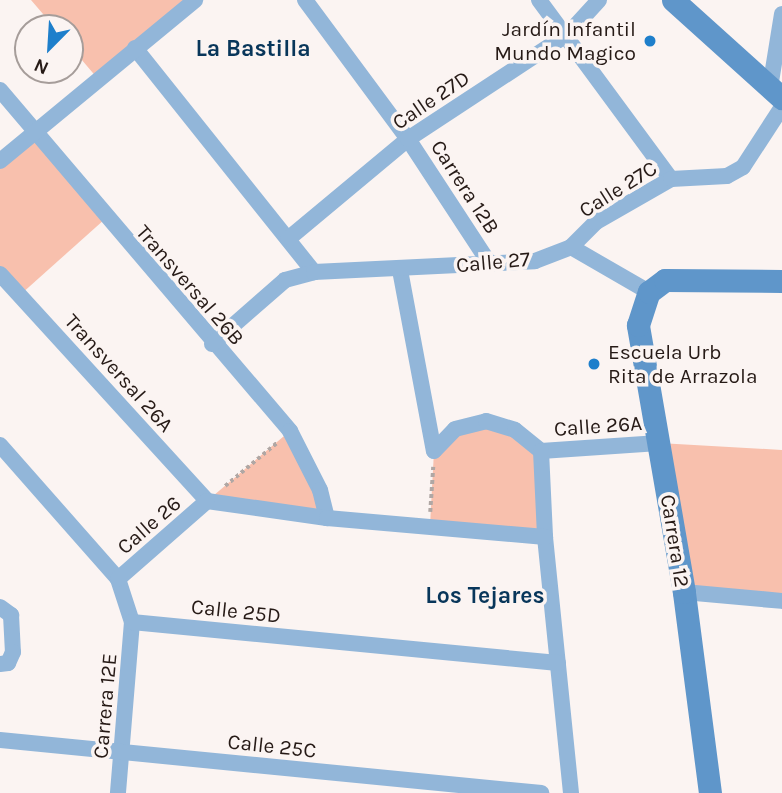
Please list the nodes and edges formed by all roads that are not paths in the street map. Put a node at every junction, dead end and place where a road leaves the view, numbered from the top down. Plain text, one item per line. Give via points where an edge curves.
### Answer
1 (195, 0) edge
2 (305, 0) edge
3 (539, 0) edge
4 (599, 0) edge
5 (673, 0) edge
6 (782, 14) edge
7 (568, 34) junction
8 (135, 48) junction
9 (0, 90) edge
10 (778, 97) edge
11 (33, 133) junction
12 (408, 139) junction
13 (0, 161) edge
14 (671, 179) junction
15 (288, 239) junction
16 (571, 247) junction
17 (489, 263) junction
18 (400, 270) junction
19 (314, 272) junction
20 (0, 274) edge
21 (782, 281) edge
22 (649, 292) junction
23 (212, 344) junction
24 (659, 443) junction
25 (0, 445) edge
26 (541, 452) junction
27 (207, 501) junction
28 (327, 518) junction
29 (545, 537) junction
30 (118, 579) junction
31 (684, 592) junction
32 (782, 601) edge
33 (0, 607) edge
34 (132, 622) junction
35 (558, 663) junction
36 (0, 664) edge
37 (0, 740) edge
38 (122, 752) junction
39 (118, 793) edge
40 (541, 793) edge
41 (571, 793) edge
42 (710, 793) edge

1 - 8 street
2 - 12 street, Carrera 12B
3 - 7 street
4 - 7 street, Calle 27D
5 - 10 street
6 - 10 street
7 - 12 street, Calle 27D
7 - 14 street
8 - 11 street
8 - 15 street
9 - 11 street, Transversal 26B
10 - 14 street, Calle 27C via 743,167 727,176
11 - 13 street
11 - 23 street, Transversal 26B
12 - 15 street, Calle 27D
12 - 17 street, Carrera 12B
14 - 16 street, Calle 27C via 596,222
15 - 19 street
16 - 17 street, Calle 27 via 535,261
16 - 22 street
17 - 18 street, Calle 27
18 - 19 street, Calle 27
18 - 26 street, Calle 26A via 434,451 455,429 485,421 516,430
19 - 23 street, Calle 27 via 285,281
20 - 27 street, Transversal 26A
21 - 22 street via 683,277 665,280
22 - 24 street, Carrera 12 via 638,325
23 - 28 street, Transversal 26B via 290,431 320,489
24 - 26 street, Calle 26A
24 - 31 street, Carrera 12
25 - 30 street
26 - 29 street
27 - 28 street
27 - 30 street, Calle 26
28 - 29 street
29 - 35 street
30 - 34 street
31 - 32 street
31 - 42 street, Carrera 12
33 - 36 street via 11,615 13,652 8,663
34 - 35 street, Calle 25D
34 - 38 street, Carrera 12E
35 - 41 street
37 - 38 street, Calle 25C
38 - 39 street, Carrera 12E
38 - 40 street, Calle 25C

